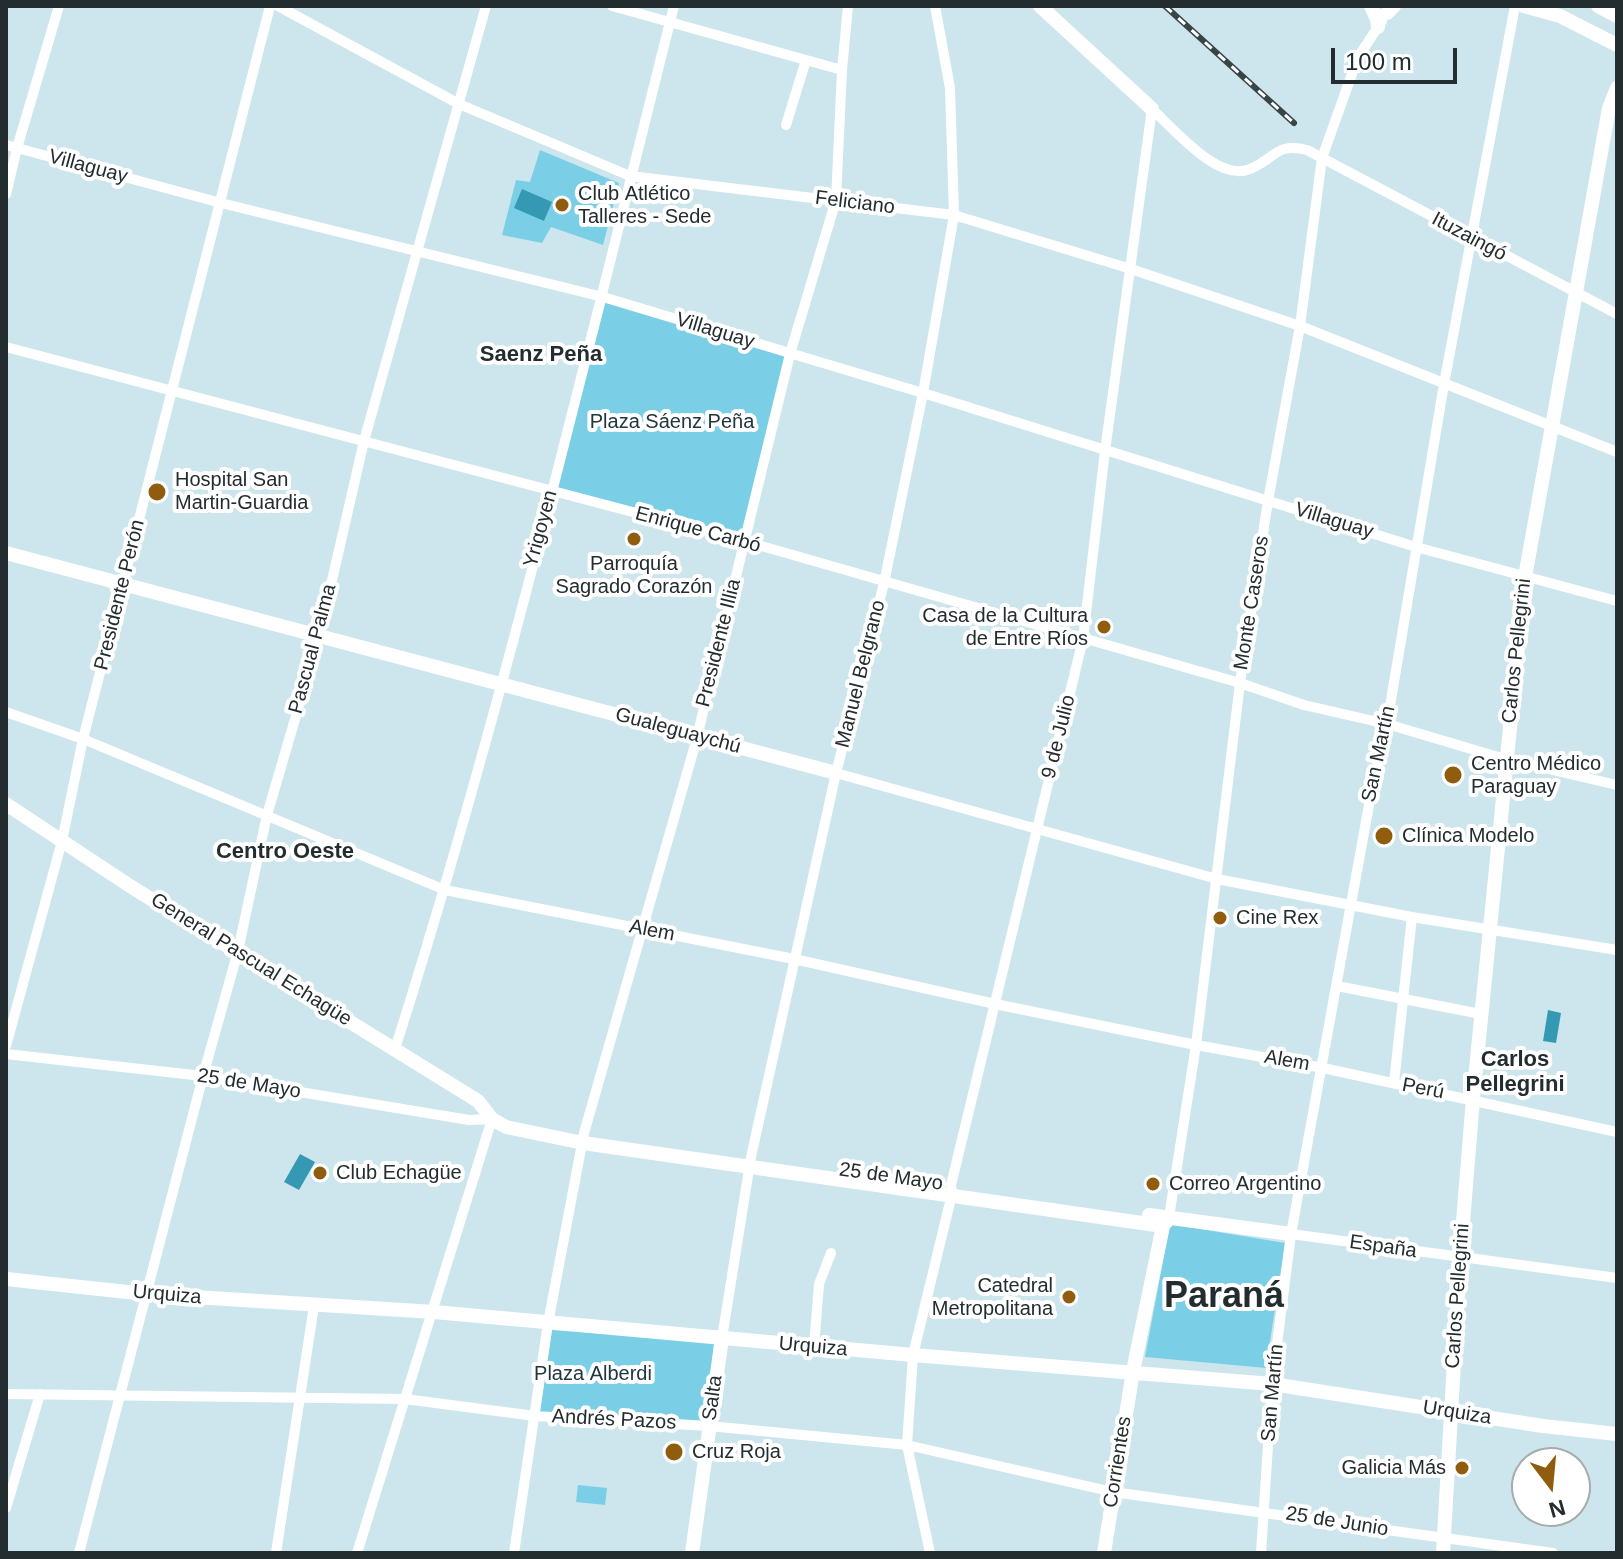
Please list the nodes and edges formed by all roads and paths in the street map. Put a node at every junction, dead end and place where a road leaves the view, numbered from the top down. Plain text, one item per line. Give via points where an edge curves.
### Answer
1 (59, 6) edge
2 (270, 6) edge
3 (278, 6) edge
4 (486, 6) edge
5 (612, 6) edge
6 (674, 6) edge
7 (848, 6) edge
8 (935, 6) edge
9 (1040, 6) edge
10 (1372, 6) edge
11 (1515, 6) edge
12 (1524, 6) edge
13 (1598, 6) edge
14 (1388, 8) edge
15 (1617, 16) edge
16 (670, 22) junction
17 (1378, 27) junction
18 (1617, 45) edge
19 (806, 60) junction
20 (842, 70) junction
21 (1617, 88) edge
22 (459, 104) junction
23 (1152, 109) junction
24 (786, 125) dead end
25 (11, 147) edge
26 (1322, 158) junction
27 (630, 176) junction
28 (6, 194) edge
29 (836, 200) junction
30 (221, 203) junction
31 (954, 215) junction
32 (1472, 239) junction
33 (420, 250) junction
34 (1131, 269) junction
35 (1577, 294) junction
36 (603, 297) junction
37 (1617, 314) edge
38 (1300, 326) junction
39 (6, 347) edge
40 (790, 354) junction
41 (1444, 384) junction
42 (171, 391) junction
43 (923, 393) junction
44 (1553, 427) junction
45 (364, 441) junction
46 (1105, 451) junction
47 (1617, 452) edge
48 (551, 491) junction
49 (1268, 501) junction
50 (745, 542) junction
51 (1416, 547) junction
52 (6, 553) edge
53 (1525, 577) junction
54 (884, 583) junction
55 (122, 584) junction
56 (1617, 601) edge
57 (319, 637) junction
58 (1083, 639) junction
59 (1240, 683) junction
60 (500, 686) junction
61 (6, 712) edge
62 (1387, 724) junction
63 (696, 735) junction
64 (83, 739) junction
65 (1505, 759) junction
66 (836, 773) junction
67 (1617, 785) edge
68 (6, 804) edge
69 (267, 815) junction
70 (1036, 829) junction
71 (62, 841) junction
72 (1217, 879) junction
73 (445, 890) junction
74 (1350, 904) junction
75 (1412, 917) junction
76 (643, 929) junction
77 (1489, 930) junction
78 (1617, 950) edge
79 (238, 951) junction
80 (794, 959) junction
81 (1337, 986) junction
82 (1403, 998) junction
83 (995, 1004) junction
84 (1481, 1014) junction
85 (1196, 1045) junction
86 (6, 1046) edge
87 (395, 1049) junction
88 (6, 1054) edge
89 (1323, 1068) junction
90 (203, 1076) junction
91 (1394, 1083) junction
92 (1473, 1099) junction
93 (492, 1119) junction
94 (1617, 1132) edge
95 (583, 1138) junction
96 (751, 1162) junction
97 (951, 1189) junction
98 (1166, 1222) junction
99 (1291, 1234) junction
100 (831, 1253) dead end
101 (1460, 1258) junction
102 (1617, 1278) edge
103 (6, 1279) edge
104 (146, 1294) junction
105 (314, 1306) junction
106 (434, 1312) junction
107 (548, 1323) junction
108 (722, 1338) junction
109 (814, 1347) junction
110 (913, 1355) junction
111 (1133, 1371) junction
112 (1272, 1384) junction
113 (6, 1394) edge
114 (40, 1394) junction
115 (122, 1395) junction
116 (300, 1398) junction
117 (405, 1399) junction
118 (1450, 1412) junction
119 (535, 1416) junction
120 (709, 1426) junction
121 (1617, 1434) edge
122 (907, 1445) junction
123 (1113, 1492) junction
124 (6, 1508) edge
125 (1263, 1511) junction
126 (1443, 1546) edge
127 (79, 1553) edge
128 (276, 1553) edge
129 (357, 1553) edge
130 (514, 1553) edge
131 (692, 1553) edge
132 (930, 1553) edge
133 (1104, 1553) edge
134 (1261, 1553) edge
135 (1553, 1553) edge

1 - 25 street
2 - 30 street, Presidente Perón
3 - 22 street, Feliciano
4 - 22 street, Pascual Palma
5 - 16 street
6 - 16 street, Yrigoyen
7 - 20 street, Presidente Illia
8 - 31 street, Manuel Belgrano via 950,88
9 - 23 street
10 - 14 street
10 - 17 street
11 - 32 street, San Martín
12 - 18 street via 1560,16
13 - 15 street
14 - 17 street, Monte Caseros
16 - 19 street
16 - 27 street, Yrigoyen
17 - 26 street, Monte Caseros via 1358,57
19 - 20 street
19 - 24 street
20 - 29 street, Presidente Illia
21 - 35 street, Carlos Pellegrini via 1609,108
22 - 27 street, Feliciano
22 - 33 street, Pascual Palma
23 - 26 street, Ituzaingó via 1228,171 1251,169 1280,148 1296,147
23 - 34 street, 9 de Julio
25 - 28 street
25 - 30 street, Villaguay
26 - 32 street, Ituzaingó
26 - 38 street, Monte Caseros
27 - 29 street, Feliciano
27 - 36 street, Yrigoyen
29 - 31 street, Feliciano
29 - 40 street, Presidente Illia
30 - 33 street, Villaguay
30 - 42 street, Presidente Perón
31 - 34 street, Feliciano
31 - 43 street, Manuel Belgrano
32 - 35 street, Ituzaingó
32 - 41 street, San Martín
33 - 36 street, Villaguay
33 - 45 street, Pascual Palma
34 - 38 street, Feliciano
34 - 46 street, 9 de Julio
35 - 37 street, Ituzaingó
35 - 44 street, Carlos Pellegrini
36 - 40 street, Villaguay
36 - 48 street, Yrigoyen
38 - 41 street, Feliciano
38 - 49 street, Monte Caseros
39 - 42 street, Enrique Carbó
40 - 43 street, Villaguay
40 - 50 street, Presidente Illia
41 - 44 street, Feliciano
41 - 51 street, San Martín
42 - 45 street, Enrique Carbó
42 - 55 street, Presidente Perón
43 - 46 street, Villaguay
43 - 54 street, Manuel Belgrano
44 - 47 street, Feliciano
44 - 53 street, Carlos Pellegrini
45 - 48 street, Enrique Carbó
45 - 57 street, Pascual Palma
46 - 49 street, Villaguay
46 - 58 street, 9 de Julio
48 - 50 street, Enrique Carbó
48 - 60 street, Yrigoyen
49 - 51 street, Villaguay
49 - 59 street, Monte Caseros
50 - 54 street, Enrique Carbó
50 - 63 street, Presidente Illia
51 - 53 street, Villaguay
51 - 62 street, San Martín
52 - 55 street, Gualeguaychú
53 - 56 street, Villaguay
53 - 65 street, Carlos Pellegrini
54 - 58 street, Enrique Carbó
54 - 66 street, Manuel Belgrano
55 - 57 street, Gualeguaychú
55 - 64 street, Presidente Perón
57 - 60 street, Gualeguaychú
57 - 69 street, Pascual Palma
58 - 59 street, Enrique Carbó
58 - 70 street, 9 de Julio
59 - 62 street, Enrique Carbó
59 - 72 street, Monte Caseros
60 - 63 street, Gualeguaychú
60 - 73 street, Yrigoyen
61 - 64 street, Alem
62 - 65 street, Enrique Carbó
62 - 74 street, San Martín
63 - 66 street, Gualeguaychú
63 - 76 street, Presidente Illia
64 - 69 street, Alem
64 - 71 street, Presidente Perón
65 - 67 street, Enrique Carbó
65 - 77 street, Carlos Pellegrini
66 - 70 street, Gualeguaychú
66 - 80 street, Manuel Belgrano
68 - 71 street, General Pascual Echagüe
69 - 73 street, Alem
69 - 79 street, Pascual Palma
70 - 72 street, Gualeguaychú
70 - 83 street, 9 de Julio
71 - 79 street, General Pascual Echagüe
71 - 86 street, Presidente Perón
72 - 74 street, Gualeguaychú
72 - 85 street, Monte Caseros
73 - 76 street, Alem
73 - 87 street, Yrigoyen
74 - 75 street, Gualeguaychú
74 - 81 street, San Martín
75 - 77 street, Gualeguaychú
75 - 82 street
76 - 80 street, Alem
76 - 95 street, Presidente Illia
77 - 78 street, Gualeguaychú
77 - 84 street, Carlos Pellegrini
79 - 87 street, General Pascual Echagüe
79 - 90 street, Pascual Palma
80 - 83 street, Alem
80 - 96 street, Manuel Belgrano
81 - 82 street
81 - 89 street, San Martín
82 - 84 street
82 - 91 street
83 - 85 street, Alem
83 - 97 street, 9 de Julio
84 - 92 street, Carlos Pellegrini
85 - 89 street, Alem
85 - 98 street, Monte Caseros
87 - 93 street, General Pascual Echagüe via 478,1101
88 - 90 street, 25 de Mayo
89 - 91 street, Perú
89 - 99 street, San Martín
90 - 93 street, 25 de Mayo via 469,1120
90 - 104 street, Pascual Palma
91 - 92 street, Perú
92 - 94 street, Perú
92 - 101 street, Carlos Pellegrini
93 - 95 street, 25 de Mayo
93 - 106 street
95 - 96 street, 25 de Mayo
95 - 107 street, Presidente Illia
96 - 97 street, 25 de Mayo
96 - 108 street, Manuel Belgrano
97 - 98 street, 25 de Mayo
97 - 110 street, 9 de Julio
98 - 99 street, 25 de Mayo
98 - 111 street, Corrientes
99 - 101 street, España
99 - 112 street, San Martín
100 - 109 street via 819,1284
101 - 102 street, España
101 - 118 street, Carlos Pellegrini
103 - 104 street, Urquiza
104 - 105 street, Urquiza
104 - 115 street, Pascual Palma
105 - 106 street, Urquiza
105 - 116 street
106 - 107 street, Urquiza
106 - 117 street
107 - 108 street, Urquiza
107 - 119 street, Presidente Illia
108 - 109 street, Urquiza
108 - 120 street, Salta
109 - 110 street, Urquiza
110 - 111 street, Urquiza
110 - 122 street, 9 de Julio
111 - 112 street, Urquiza
111 - 123 street, Corrientes
112 - 118 street, Urquiza
112 - 125 street, San Martín
113 - 114 street, Andrés Pazos
114 - 115 street, Andrés Pazos
114 - 124 street
115 - 116 street, Andrés Pazos
115 - 127 street, Pascual Palma
116 - 117 street, Andrés Pazos
116 - 128 street
117 - 119 street, Andrés Pazos
117 - 129 street
118 - 121 street, Urquiza
118 - 126 street, Carlos Pellegrini
119 - 120 street, Andrés Pazos
119 - 130 street, Presidente Illia
120 - 122 street, Andrés Pazos
120 - 131 street, Salta
122 - 123 street, Andrés Pazos
122 - 132 street, 9 de Julio
123 - 125 street, Andrés Pazos
123 - 133 street, Corrientes
125 - 126 street, 25 de Junio
125 - 134 street, San Martín
126 - 135 street, 25 de Junio

